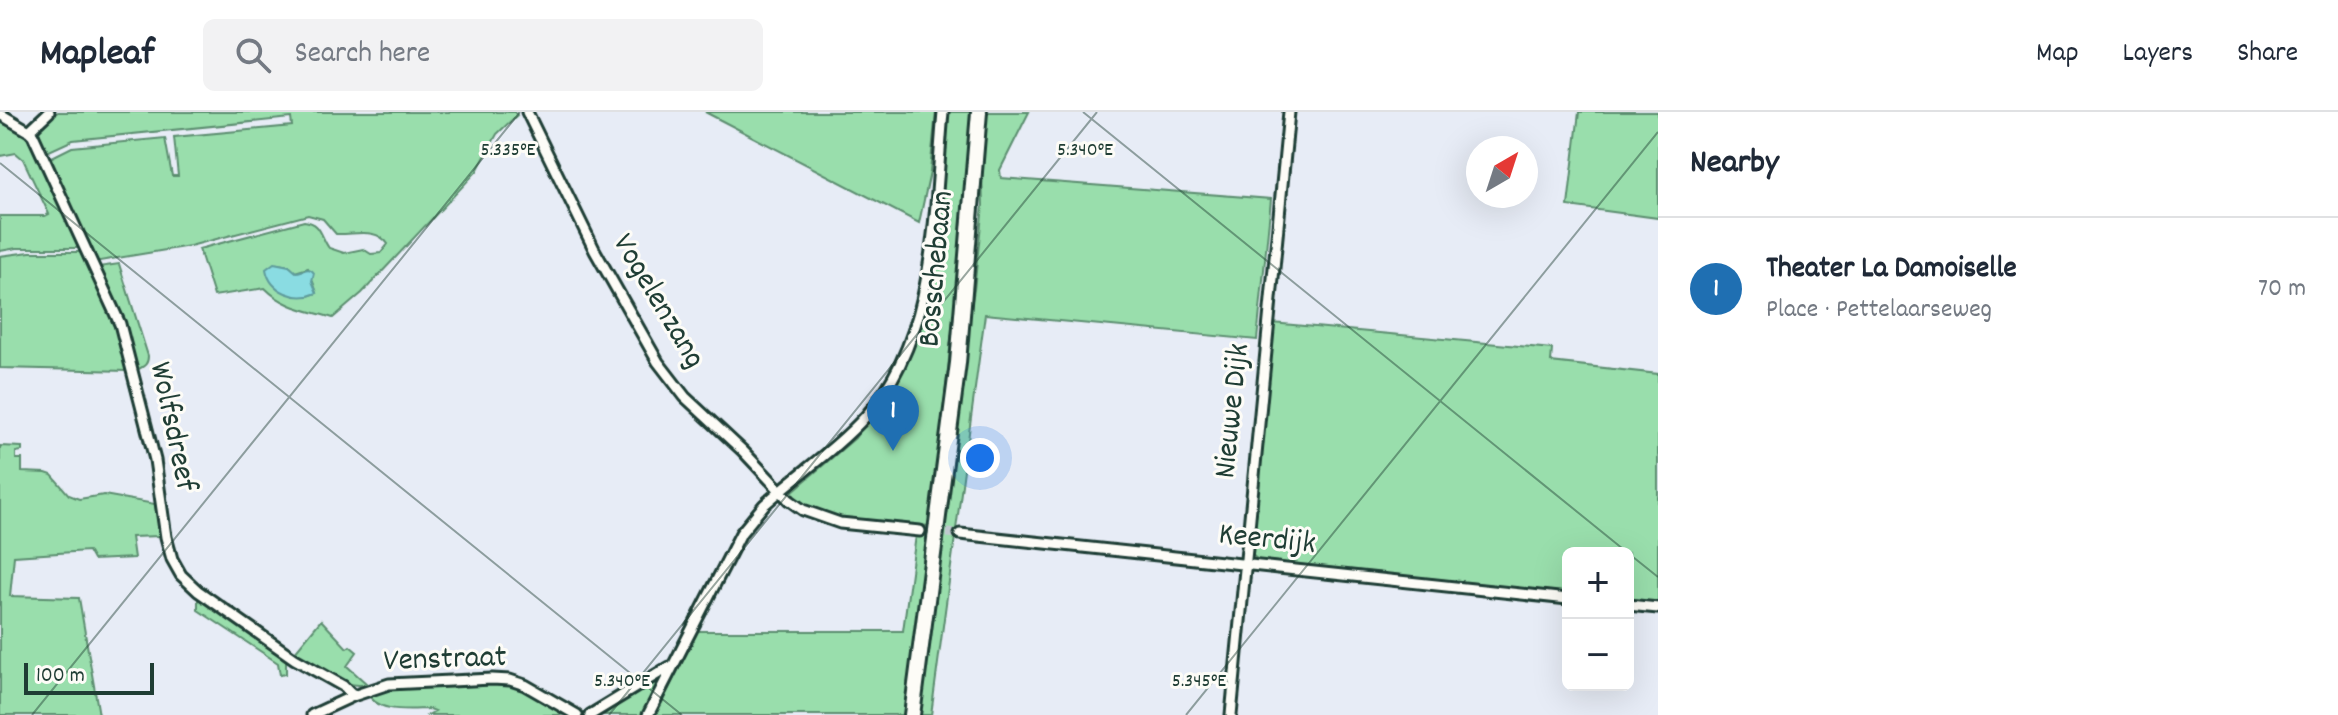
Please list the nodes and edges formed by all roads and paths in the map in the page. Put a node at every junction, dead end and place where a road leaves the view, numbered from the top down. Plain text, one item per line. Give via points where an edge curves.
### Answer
1 (49, 112) edge
2 (527, 112) edge
3 (943, 112) edge
4 (979, 112) edge
5 (1289, 112) edge
6 (0, 114) edge
7 (29, 131) junction
8 (781, 490) junction
9 (920, 531) tunnel mouth
10 (960, 534) tunnel mouth
11 (1244, 565) junction
12 (1562, 598) edge
13 (1634, 606) edge
14 (1658, 608) edge
15 (672, 665) junction
16 (353, 696) junction
17 (312, 715) edge
18 (577, 715) edge
19 (590, 715) edge
20 (648, 715) edge
21 (912, 715) edge
22 (1231, 715) edge

1 - 7 street
2 - 8 street, Vogelenzang via 595,251 658,362 685,397
3 - 8 street via 926,282 910,342 867,415
4 - 21 main road, Bosschebaan via 958,363
5 - 11 street, Nieuwe Dijk
6 - 7 street
7 - 16 street, Wolfsdreef via 120,324 155,460 166,537 181,575
8 - 9 street via 803,510 840,523
8 - 15 street via 741,533
10 - 11 street, Keerdijk
11 - 12 street, Keerdijk
11 - 22 street, Nieuwe Dijk
13 - 14 street
15 - 19 street
15 - 20 street
16 - 17 street, Venstraat
16 - 18 street, Venstraat via 389,684 510,680

